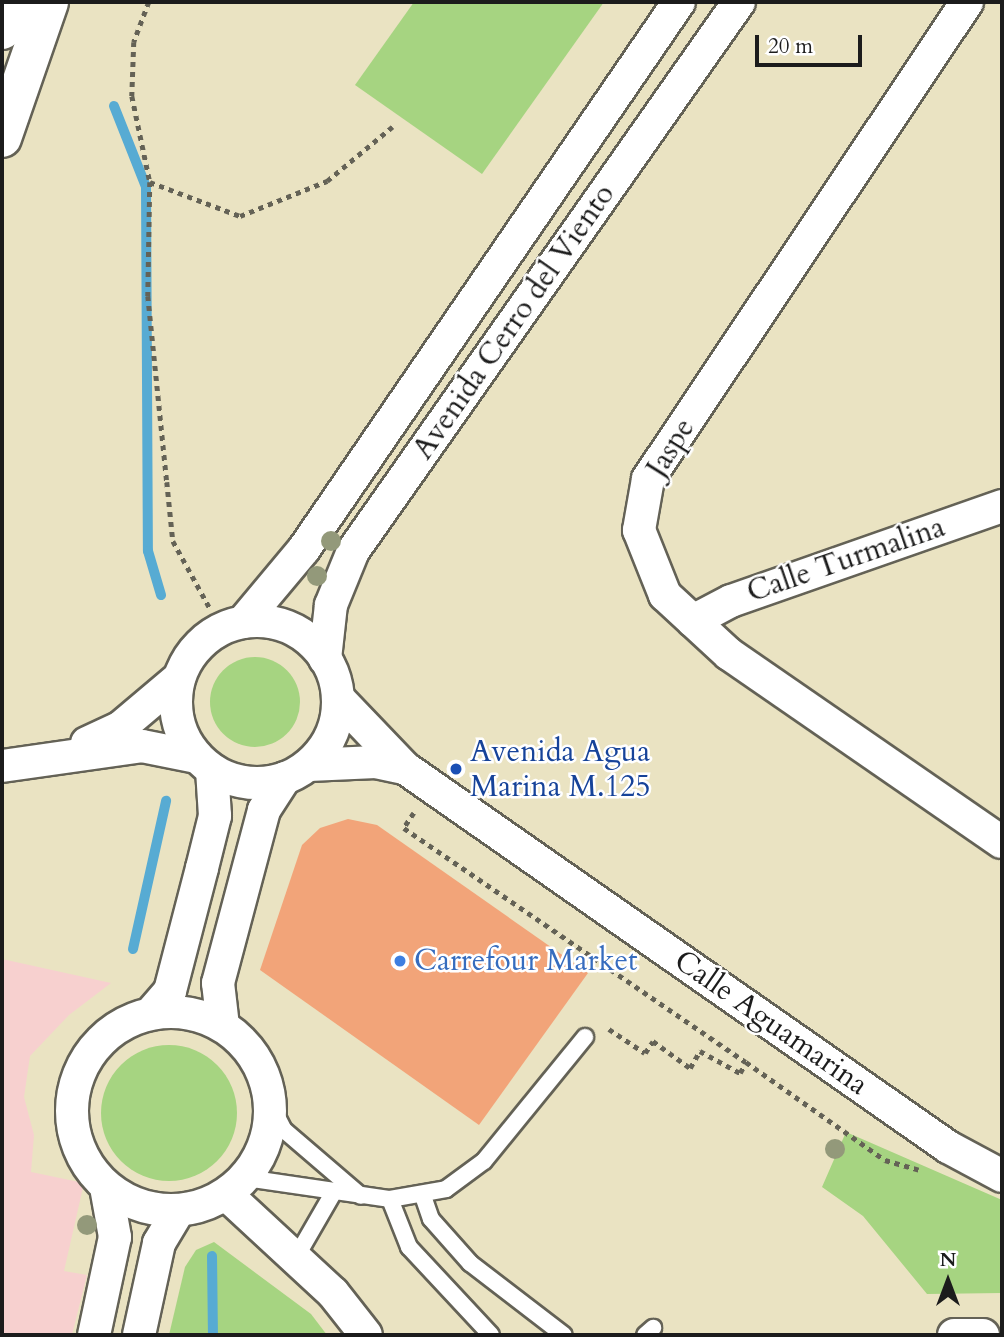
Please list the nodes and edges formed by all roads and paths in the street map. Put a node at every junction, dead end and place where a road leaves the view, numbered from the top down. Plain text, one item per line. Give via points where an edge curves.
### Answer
1 (32, 2) edge
2 (49, 2) edge
3 (149, 2) edge
4 (679, 2) edge
5 (739, 2) edge
6 (967, 2) edge
7 (2, 30) edge
8 (392, 127) dead end
9 (2, 138) edge
10 (150, 182) junction
11 (1002, 506) edge
12 (693, 621) junction
13 (232, 625) junction
14 (326, 659) junction
15 (179, 678) junction
16 (338, 698) junction
17 (68, 752) junction
18 (204, 764) junction
19 (2, 766) edge
20 (405, 768) junction
21 (297, 771) junction
22 (433, 786) junction
23 (1002, 842) edge
24 (151, 1013) junction
25 (223, 1026) junction
26 (585, 1037) joint
27 (746, 1062) junction
28 (271, 1105) junction
29 (948, 1147) junction
30 (1002, 1176) edge
31 (236, 1186) junction
32 (106, 1187) junction
33 (332, 1195) junction
34 (423, 1196) junction
35 (363, 1197) junction
36 (390, 1199) junction
37 (178, 1210) junction
38 (295, 1259) junction
39 (94, 1335) edge
40 (139, 1335) edge
41 (366, 1335) edge
42 (491, 1335) edge
43 (564, 1335) edge
44 (954, 1335) edge
45 (984, 1335) edge

1 - 7 street
2 - 9 street
3 - 10 path via 134,42 132,96
4 - 13 street, Avenida Cerro del Viento via 304,549
5 - 14 street, Avenida Cerro del Viento via 353,551 331,605
6 - 12 street, Jaspe via 648,478 639,530 665,595
8 - 10 path via 327,181 240,216
10 - 13 path via 148,296 173,541
11 - 12 street, Calle Turmalina via 731,601
12 - 23 street, Jaspe via 729,654
13 - 14 street via 298,632
13 - 15 street via 203,641
14 - 16 street
15 - 17 street via 121,727
15 - 18 street via 177,720
16 - 20 street, Calle Aguamarina
16 - 21 street via 332,735
17 - 18 street via 142,746
17 - 19 street
18 - 21 street via 247,782
18 - 24 street via 215,816 170,991
20 - 21 street, Calle Aguamarina via 376,762
20 - 22 street, Calle Aguamarina
21 - 25 street via 264,810 218,982
22 - 27 path via 404,828
22 - 29 street, Calle Aguamarina
24 - 25 street via 200,1016
24 - 32 street via 102,1039 74,1086 75,1141
25 - 28 street via 257,1059
26 - 27 path via 610,1029 645,1053 653,1041 690,1068 700,1051 740,1073
26 - 34 lane via 474,1172
27 - 29 path via 885,1160 930,1174
28 - 31 street via 269,1132
28 - 35 lane via 284,1130
29 - 30 street, Calle Aguamarina
31 - 33 lane
31 - 37 street
31 - 38 street
32 - 37 street via 153,1209
32 - 39 street via 115,1237
33 - 35 lane
33 - 38 lane
34 - 36 lane
34 - 43 lane via 431,1219 470,1263
35 - 36 lane
36 - 42 lane via 409,1247
37 - 40 street via 159,1243
38 - 41 street
44 - 45 street

